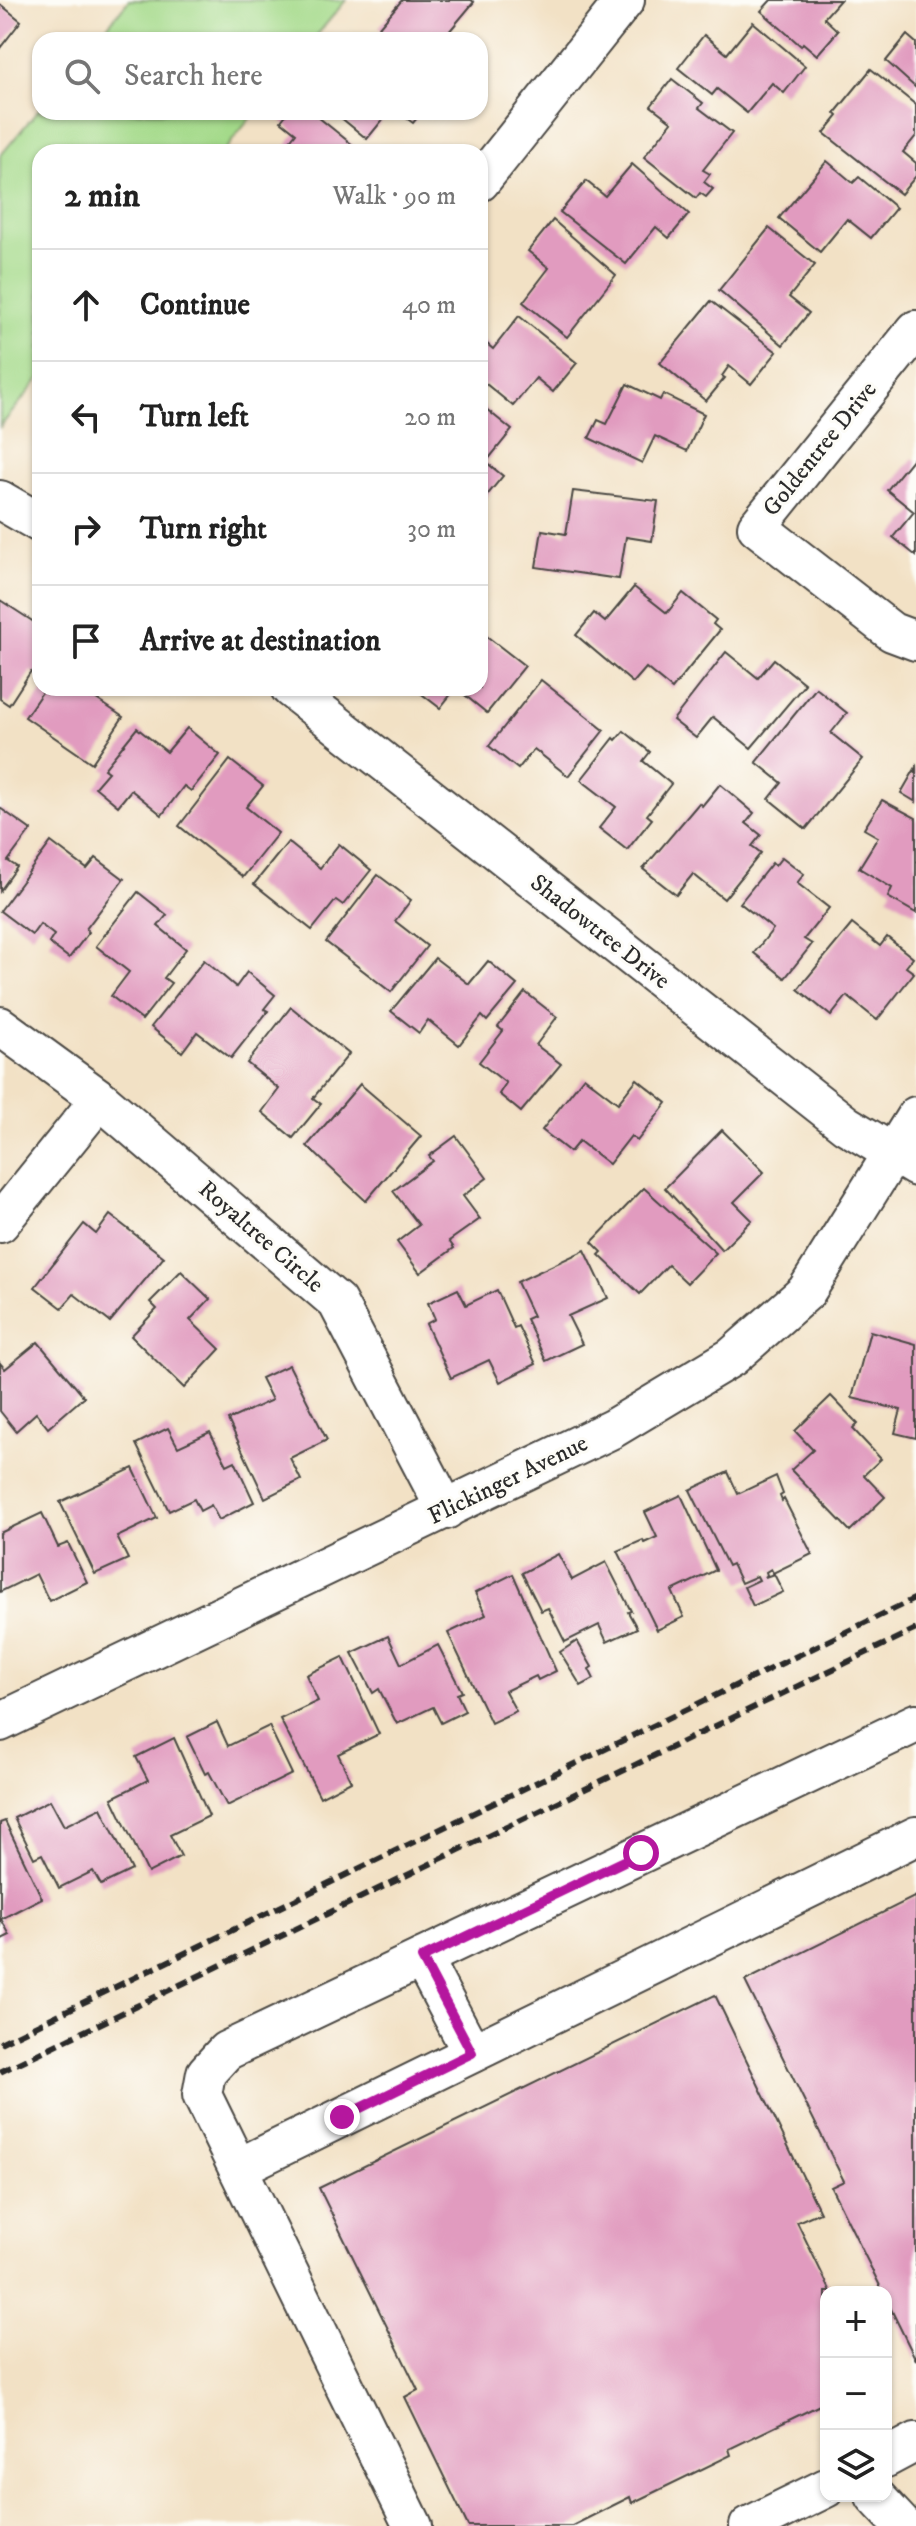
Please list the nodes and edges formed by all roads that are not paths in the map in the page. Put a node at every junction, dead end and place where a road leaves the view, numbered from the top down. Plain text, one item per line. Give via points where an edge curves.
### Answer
1 (625, 0) edge
2 (488, 172) edge
3 (916, 330) edge
4 (0, 500) edge
5 (32, 518) edge
6 (916, 641) edge
7 (300, 696) edge
8 (0, 1026) edge
9 (100, 1099) junction
10 (916, 1116) edge
11 (905, 1160) edge
12 (0, 1223) edge
13 (446, 1510) junction
14 (0, 1722) edge
15 (916, 1723) edge
16 (916, 1836) edge
17 (422, 1958) junction
18 (472, 2053) junction
19 (238, 2168) junction
20 (916, 2442) edge
21 (892, 2455) edge
22 (820, 2491) edge
23 (881, 2502) edge
24 (413, 2526) edge
25 (749, 2526) edge
26 (903, 2526) edge

1 - 2 street
3 - 6 street, Goldentree Drive via 757,527 892,632
4 - 5 street
7 - 11 street, Shadowtree Drive via 846,1125
8 - 9 street, Royaltree Circle
9 - 12 street
9 - 13 street, Royaltree Circle via 337,1302
10 - 11 street, Flickinger Avenue
11 - 13 street, Flickinger Avenue via 806,1292 732,1357 612,1429
13 - 14 street, Flickinger Avenue
15 - 17 street
16 - 18 street
17 - 18 street
17 - 19 street via 226,2051 206,2073 202,2095
18 - 19 street
19 - 24 street
20 - 21 street
22 - 25 street
23 - 26 street

